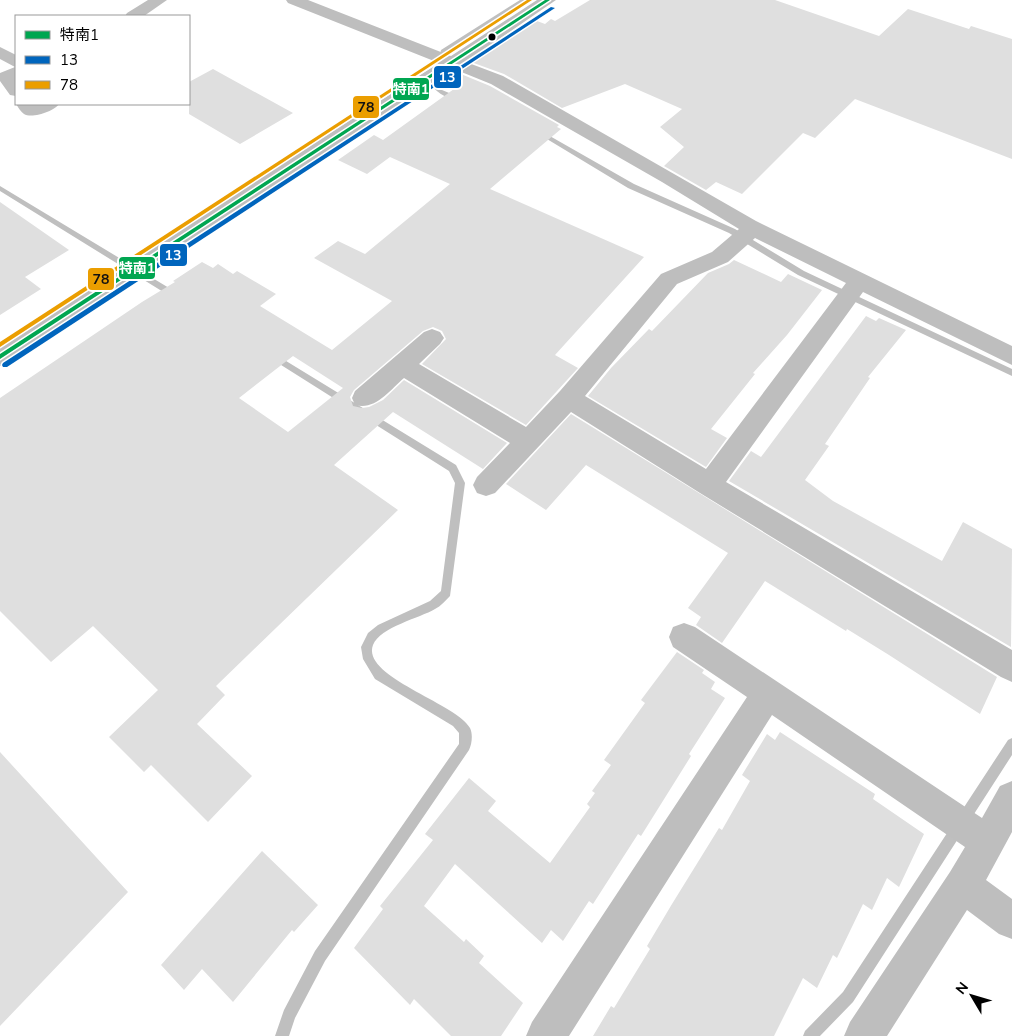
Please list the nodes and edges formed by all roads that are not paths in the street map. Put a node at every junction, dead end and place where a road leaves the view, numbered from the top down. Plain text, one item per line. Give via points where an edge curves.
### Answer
1 (159, 0) edge
2 (294, 0) edge
3 (548, 0) edge
4 (135, 15) edge
5 (0, 52) edge
6 (15, 61) edge
7 (451, 62) junction
8 (15, 72) edge
9 (15, 90) edge
10 (26, 105) edge
11 (47, 105) edge
12 (753, 228) junction
13 (860, 280) junction
14 (432, 338) dead end
15 (1012, 356) edge
16 (0, 357) edge
17 (402, 365) junction
18 (364, 398) dead end
19 (569, 398) junction
20 (528, 441) junction
21 (486, 485) dead end
22 (709, 485) junction
23 (684, 638) dead end
24 (1012, 667) edge
25 (767, 694) junction
26 (1012, 798) edge
27 (987, 842) junction
28 (963, 885) junction
29 (1012, 921) edge
30 (546, 1036) edge
31 (864, 1036) edge

1 - 4 street
2 - 7 street
3 - 7 street
5 - 6 street
7 - 12 street via 497,80 539,103
7 - 16 street
8 - 9 street via 6,77
10 - 11 street via 30,110
12 - 13 street
12 - 19 street via 720,257 669,279
13 - 15 street
13 - 22 street
14 - 17 street
17 - 18 street
17 - 20 street
19 - 20 street
19 - 22 street
20 - 21 street
22 - 24 street
23 - 25 street
25 - 27 street
25 - 30 street
26 - 27 street
27 - 28 street
28 - 29 street
28 - 31 street

